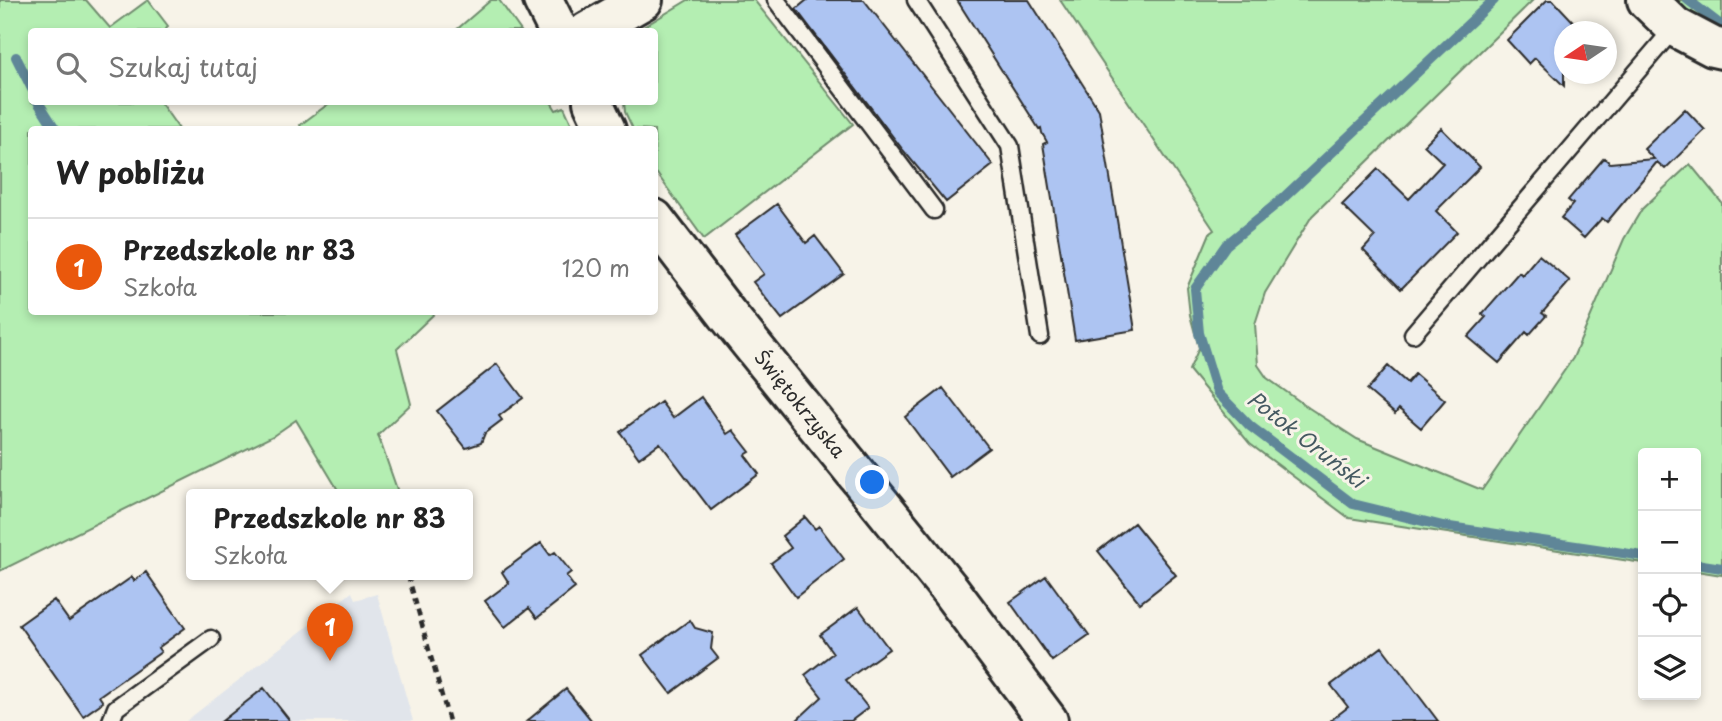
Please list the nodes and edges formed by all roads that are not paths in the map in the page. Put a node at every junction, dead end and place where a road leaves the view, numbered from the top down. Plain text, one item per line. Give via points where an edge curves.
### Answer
1 (542, 0) edge
2 (643, 0) edge
3 (776, 0) edge
4 (916, 0) edge
5 (1647, 0) edge
6 (1675, 27) junction
7 (557, 28) edge
8 (594, 28) edge
9 (1722, 49) edge
10 (594, 105) edge
11 (604, 126) edge
12 (934, 210) dead end
13 (658, 224) edge
14 (1413, 334) dead end
15 (1041, 336) dead end
16 (211, 639) dead end
17 (111, 721) edge
18 (1048, 721) edge

1 - 7 main road
2 - 8 main road
3 - 12 lane
4 - 15 lane via 1010,146
5 - 6 main road
6 - 9 main road
6 - 14 lane
10 - 11 main road
13 - 18 main road, Świętokrzyska via 950,590
16 - 17 lane via 116,709

